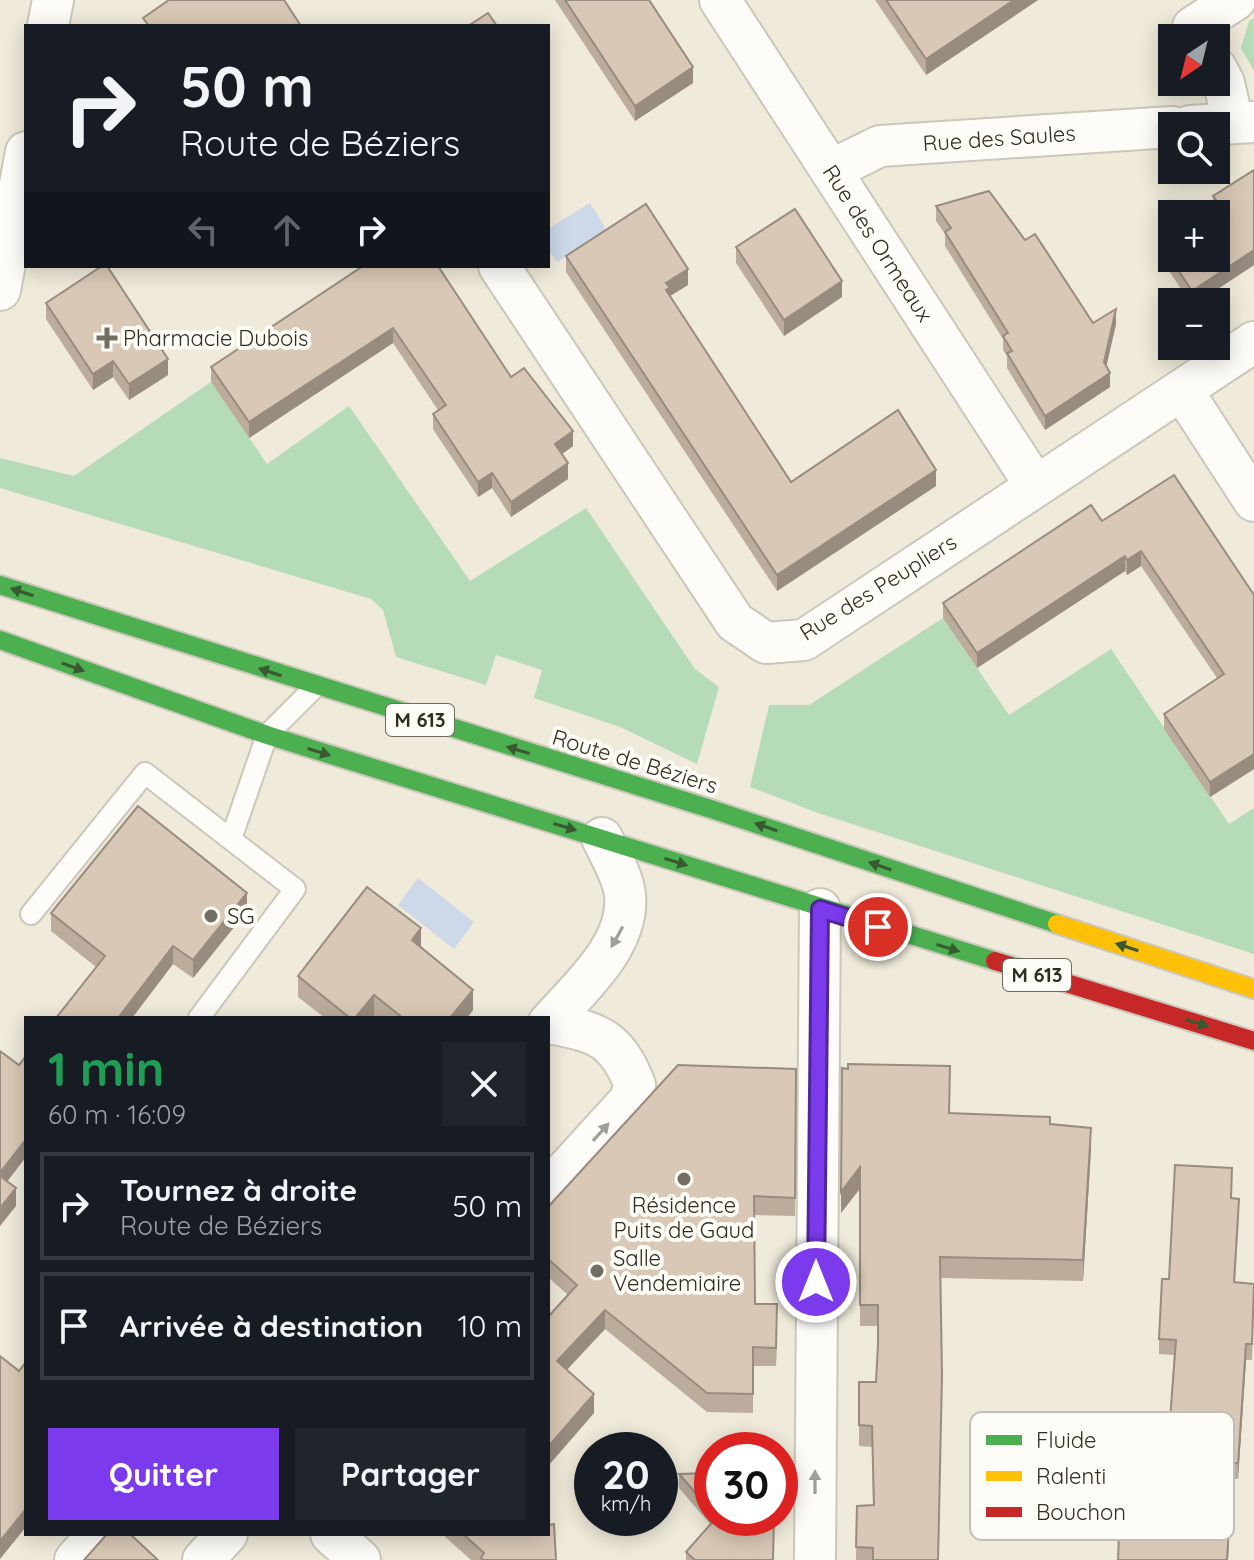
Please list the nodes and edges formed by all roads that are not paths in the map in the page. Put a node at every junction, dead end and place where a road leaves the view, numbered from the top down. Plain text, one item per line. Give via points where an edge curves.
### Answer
1 (53, 0) edge
2 (720, 0) edge
3 (1235, 0) edge
4 (1189, 22) edge
5 (48, 24) edge
6 (1230, 95) edge
7 (1244, 123) edge
8 (1158, 128) edge
9 (831, 170) junction
10 (24, 177) edge
11 (20, 227) edge
12 (500, 268) edge
13 (0, 290) edge
14 (1254, 342) edge
15 (1182, 390) junction
16 (1035, 485) junction
17 (1254, 501) edge
18 (0, 585) edge
19 (0, 640) edge
20 (315, 687) junction
21 (267, 735) junction
22 (602, 838) junction
23 (231, 839) junction
24 (822, 902) junction
25 (31, 914) dead end
26 (1254, 989) edge
27 (200, 1016) edge
28 (550, 1023) edge
29 (550, 1024) edge
30 (1254, 1041) edge
31 (550, 1188) edge
32 (96, 1536) edge
33 (225, 1536) edge
34 (333, 1536) edge
35 (75, 1560) edge
36 (203, 1560) edge
37 (360, 1560) edge
38 (815, 1560) edge

1 - 5 street
2 - 9 street, Rue des Ormeaux
3 - 4 street
6 - 7 street
8 - 9 street, Rue des Saules via 880,146
9 - 16 street, Rue des Ormeaux
10 - 11 street
11 - 13 street
12 - 16 street, Rue des Peupliers via 735,622 766,643 804,640
14 - 15 street, Rue des Peupliers
15 - 16 street, Rue des Peupliers
15 - 17 street
20 -> 18 main road, Route de Béziers / M 613
19 -> 21 main road, M 613
20 - 21 lane
26 -> 20 main road, Route de Béziers / M 613
21 -> 22 main road, M 613
21 - 23 lane
22 -> 24 main road, M 613
22 -> 28 street via 625,894 624,926
23 - 25 lane via 145,773
23 - 27 lane via 295,889
24 -> 30 main road, M 613
38 -> 24 street
31 -> 29 street via 629,1101 635,1085 616,1047 602,1036
32 - 35 street
33 - 36 street
34 - 37 street

